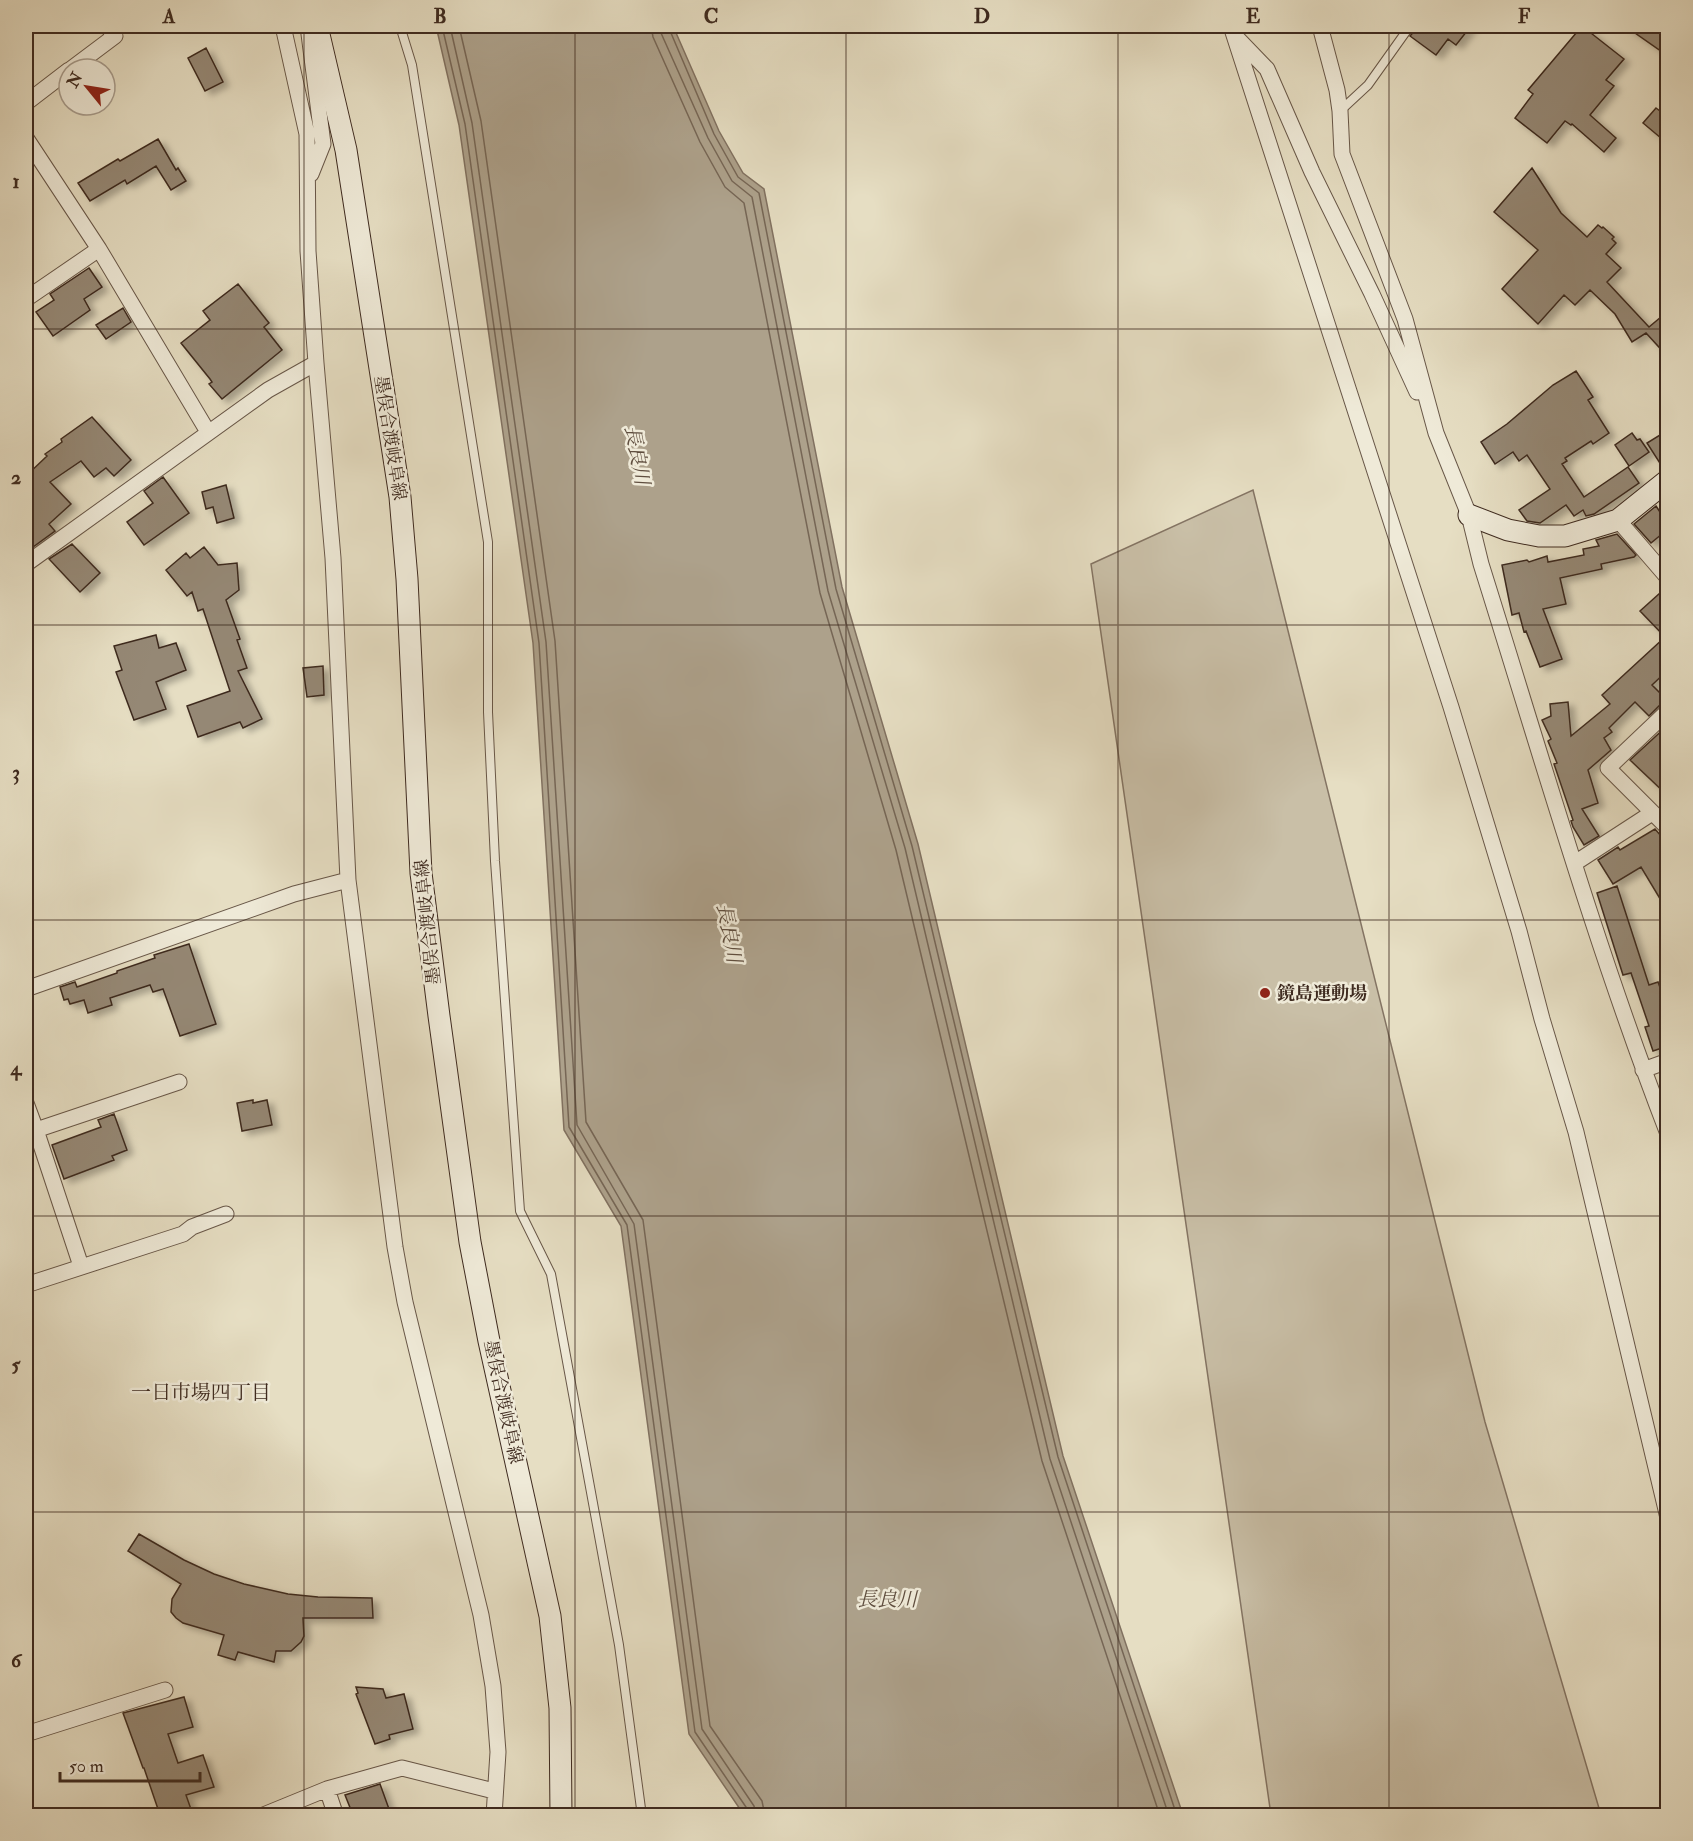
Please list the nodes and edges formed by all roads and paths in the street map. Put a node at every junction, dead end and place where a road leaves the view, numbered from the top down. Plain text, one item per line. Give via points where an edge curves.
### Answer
1 (107, 26) edge
2 (283, 26) edge
3 (318, 26) edge
4 (400, 26) edge
5 (1320, 26) edge
6 (1410, 26) edge
7 (1232, 30) edge
8 (87, 57) edge
9 (57, 80) edge
10 (26, 103) edge
11 (1340, 111) junction
12 (26, 138) edge
13 (307, 182) junction
14 (99, 249) junction
15 (26, 299) edge
16 (316, 363) junction
17 (208, 432) junction
18 (1436, 432) junction
19 (1668, 480) edge
20 (1469, 515) junction
21 (1618, 520) junction
22 (26, 564) edge
23 (1668, 578) edge
24 (1668, 711) edge
25 (1652, 813) junction
26 (1668, 828) edge
27 (1575, 863) junction
28 (348, 879) junction
29 (26, 989) edge
30 (1668, 1061) edge
31 (1643, 1070) junction
32 (179, 1082) dead end
33 (26, 1103) edge
34 (31, 1132) edge
35 (1668, 1134) edge
36 (226, 1214) dead end
37 (81, 1266) junction
38 (26, 1285) edge
39 (1668, 1518) edge
40 (165, 1690) dead end
41 (26, 1734) edge
42 (327, 1789) junction
43 (495, 1791) junction
44 (261, 1815) edge
45 (336, 1815) edge
46 (494, 1815) edge
47 (561, 1815) edge
48 (642, 1815) edge

1 - 8 street via 115,36
2 - 13 street via 307,134
3 - 13 street via 309,34 323,144
3 - 47 main road, 墨俣合渡岐阜線 via 346,150 400,497 421,873 437,1004 470,1242 550,1616 560,1708
4 - 48 lane via 412,64 488,542 488,712 520,1212 551,1274 619,1645
5 - 11 street
6 - 11 lane via 1368,85
7 - 18 street via 1267,69
7 - 39 street via 1519,930 1576,1132
9 - 10 street
11 - 18 street via 1342,154 1405,319
12 - 14 street
13 - 16 street
14 - 15 street
14 - 17 street
16 - 17 street via 268,390
16 - 28 street via 333,558
17 - 22 street
18 - 20 street
19 - 21 main road
20 - 21 main road via 1539,537 1565,536
20 - 27 street
21 - 23 street
24 - 25 street via 1608,768
25 - 26 street
25 - 27 street
27 - 31 street
28 - 29 street via 294,894
28 - 43 street via 395,1247 481,1615 493,1686 498,1752
30 - 31 street
31 - 35 street
32 - 34 street
33 - 34 street
34 - 37 street
36 - 37 street via 183,1234
37 - 38 street
40 - 41 street
42 - 43 street via 402,1768
42 - 44 street
42 - 45 street
43 - 46 street

